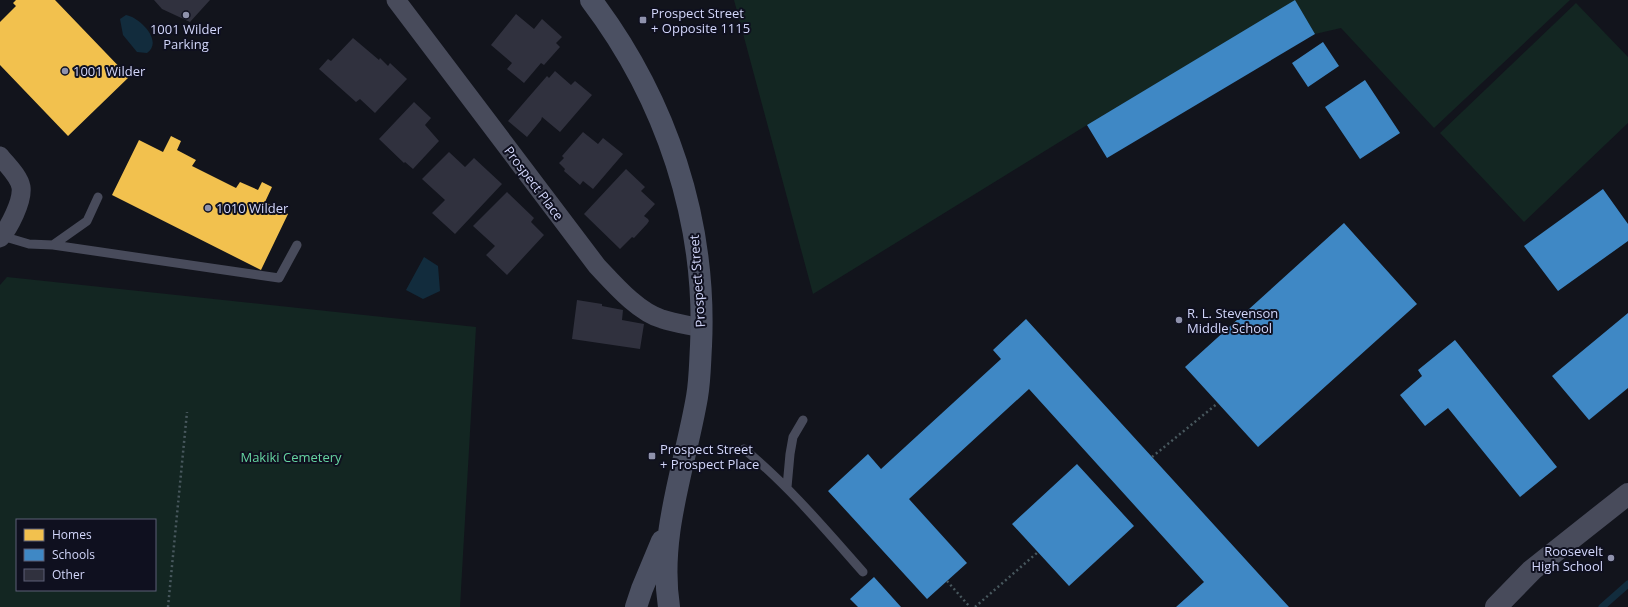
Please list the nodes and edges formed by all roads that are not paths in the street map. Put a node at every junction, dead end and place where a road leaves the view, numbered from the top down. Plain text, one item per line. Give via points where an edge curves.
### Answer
1 (396, 0) edge
2 (591, 0) edge
3 (0, 156) edge
4 (98, 197) dead end
5 (1, 237) edge
6 (53, 245) junction
7 (297, 245) dead end
8 (701, 328) junction
9 (803, 420) dead end
10 (744, 449) dead end
11 (787, 487) junction
12 (1628, 494) edge
13 (669, 527) junction
14 (863, 572) dead end
15 (636, 607) edge
16 (669, 607) edge
17 (1496, 607) edge

1 - 8 street, Prospect Place via 597,266 622,292 660,319
2 - 8 main road, Prospect Street via 625,49 643,81 673,151 685,189 693,229 699,268
3 - 5 street via 15,174 21,187 16,211
4 - 6 lane via 87,221
5 - 6 lane via 29,244
6 - 7 lane via 279,278
8 - 13 main road, Prospect Street via 698,394
9 - 11 lane via 793,437
10 - 11 lane
11 - 14 lane
12 - 17 street via 1532,570
13 - 15 main road
13 - 16 main road, Prospect Street via 665,560

